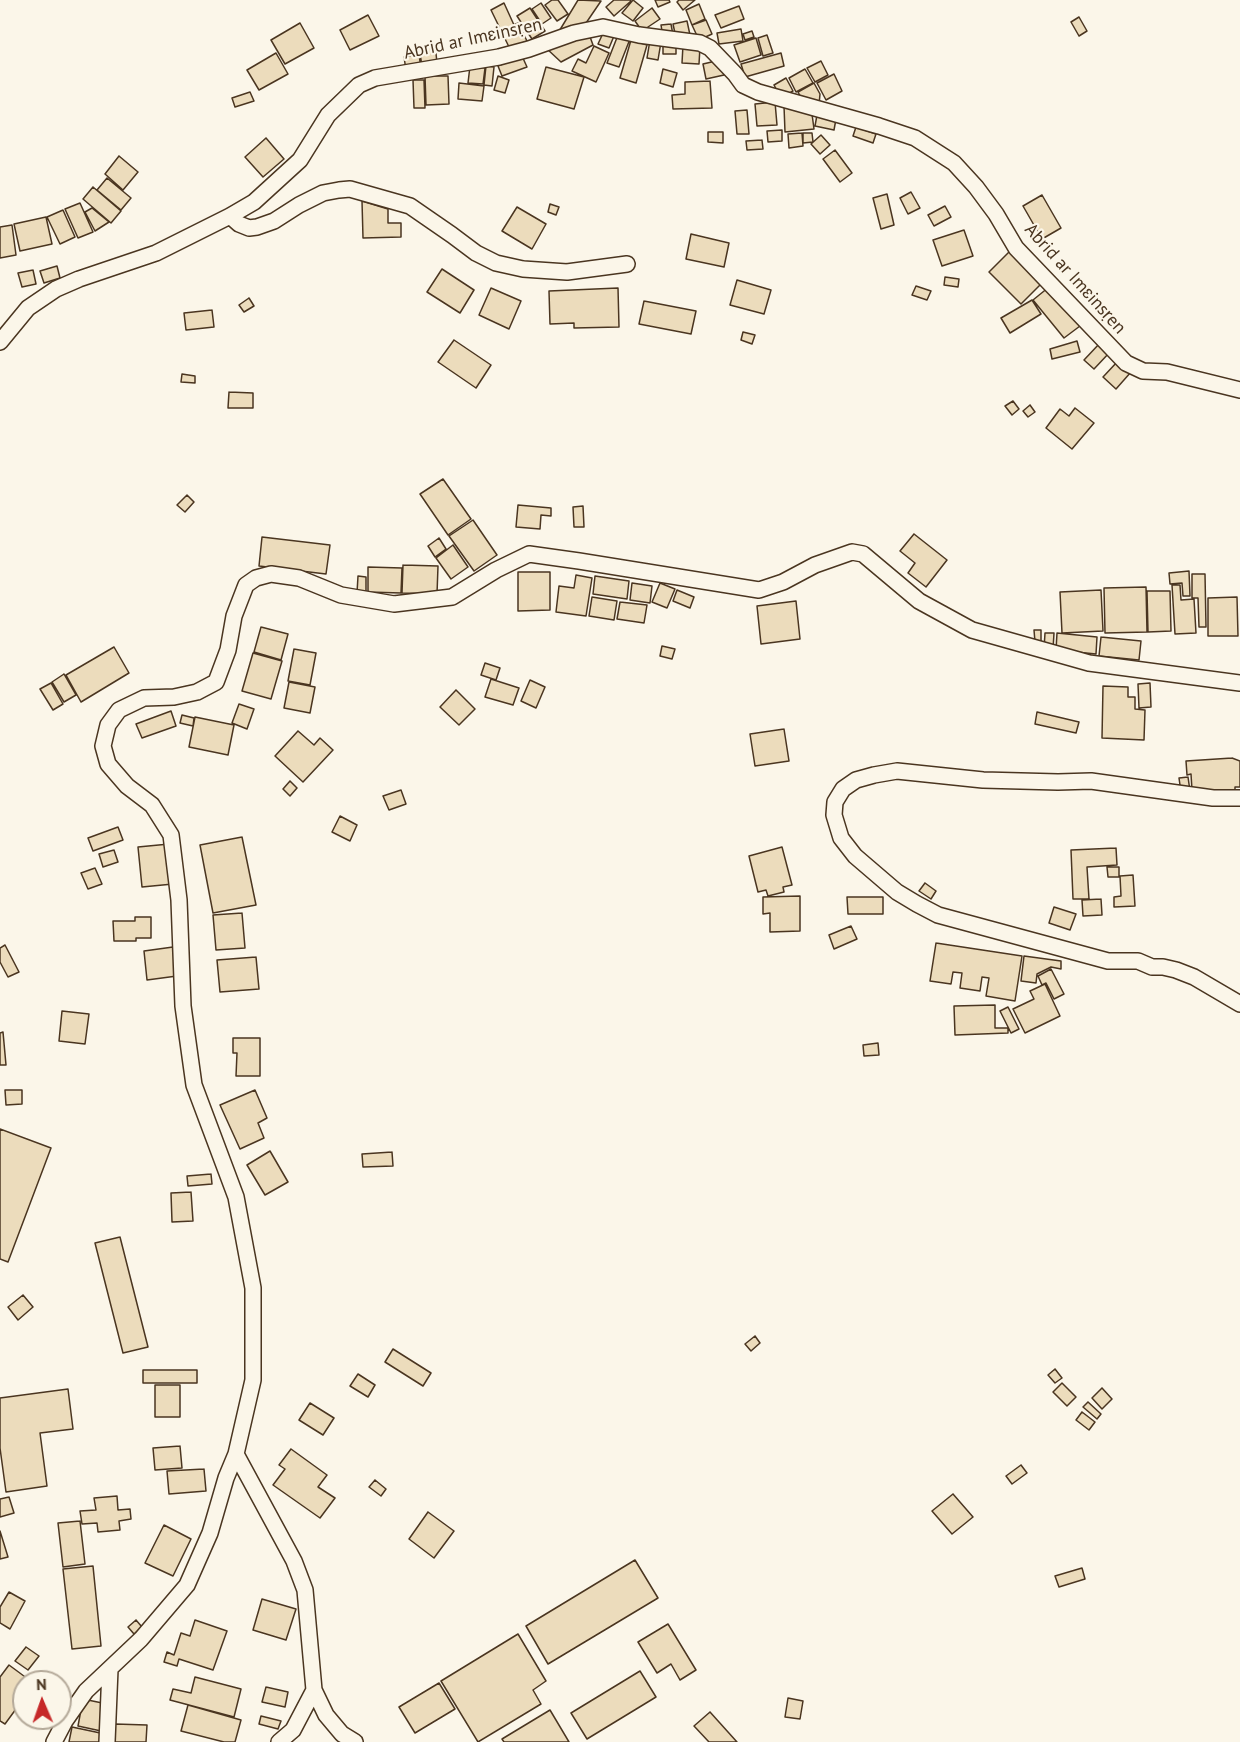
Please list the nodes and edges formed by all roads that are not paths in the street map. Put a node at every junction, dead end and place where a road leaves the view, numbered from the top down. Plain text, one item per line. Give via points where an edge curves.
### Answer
1 (230, 216) junction
2 (627, 264) dead end
3 (0, 342) edge
4 (1240, 390) edge
5 (1240, 683) edge
6 (1240, 798) edge
7 (1240, 1004) edge
8 (236, 1454) junction
9 (110, 1669) junction
10 (314, 1690) junction
11 (54, 1742) edge
12 (107, 1742) edge
13 (279, 1742) edge
14 (355, 1742) edge

1 - 2 street via 239,224 257,227 324,194 350,189 410,206 496,263 567,272
1 - 3 street, Abrid ar Imɛinsṛen via 156,253 56,289 28,308
1 - 4 street, Abrid ar Imɛinsṛen via 254,202 300,160 328,115 359,85 375,78 499,57 603,27 700,43 710,48 743,85 915,138 954,163 996,214 1016,248 1126,363 1143,371 1167,372
5 - 8 street via 1089,663 972,630 918,601 862,554 852,552 759,590 529,554 452,597 417,602 394,604 341,595 299,578 271,574 246,585 216,682 197,692 144,698 119,710 108,725 103,746 108,764 127,786 152,805 171,835 179,900 183,1006 194,1085 236,1197 253,1288 253,1380
6 - 7 street via 1213,798 1091,781 984,780 897,771 856,780 843,789 835,802 834,815 841,837 855,856 897,892 938,915 1108,961 1138,961 1176,970
8 - 9 street via 210,1533 187,1585
8 - 10 street via 294,1561 305,1590
9 - 11 street via 86,1691
9 - 12 street
10 - 13 street via 293,1730
10 - 14 street via 326,1715 342,1734

